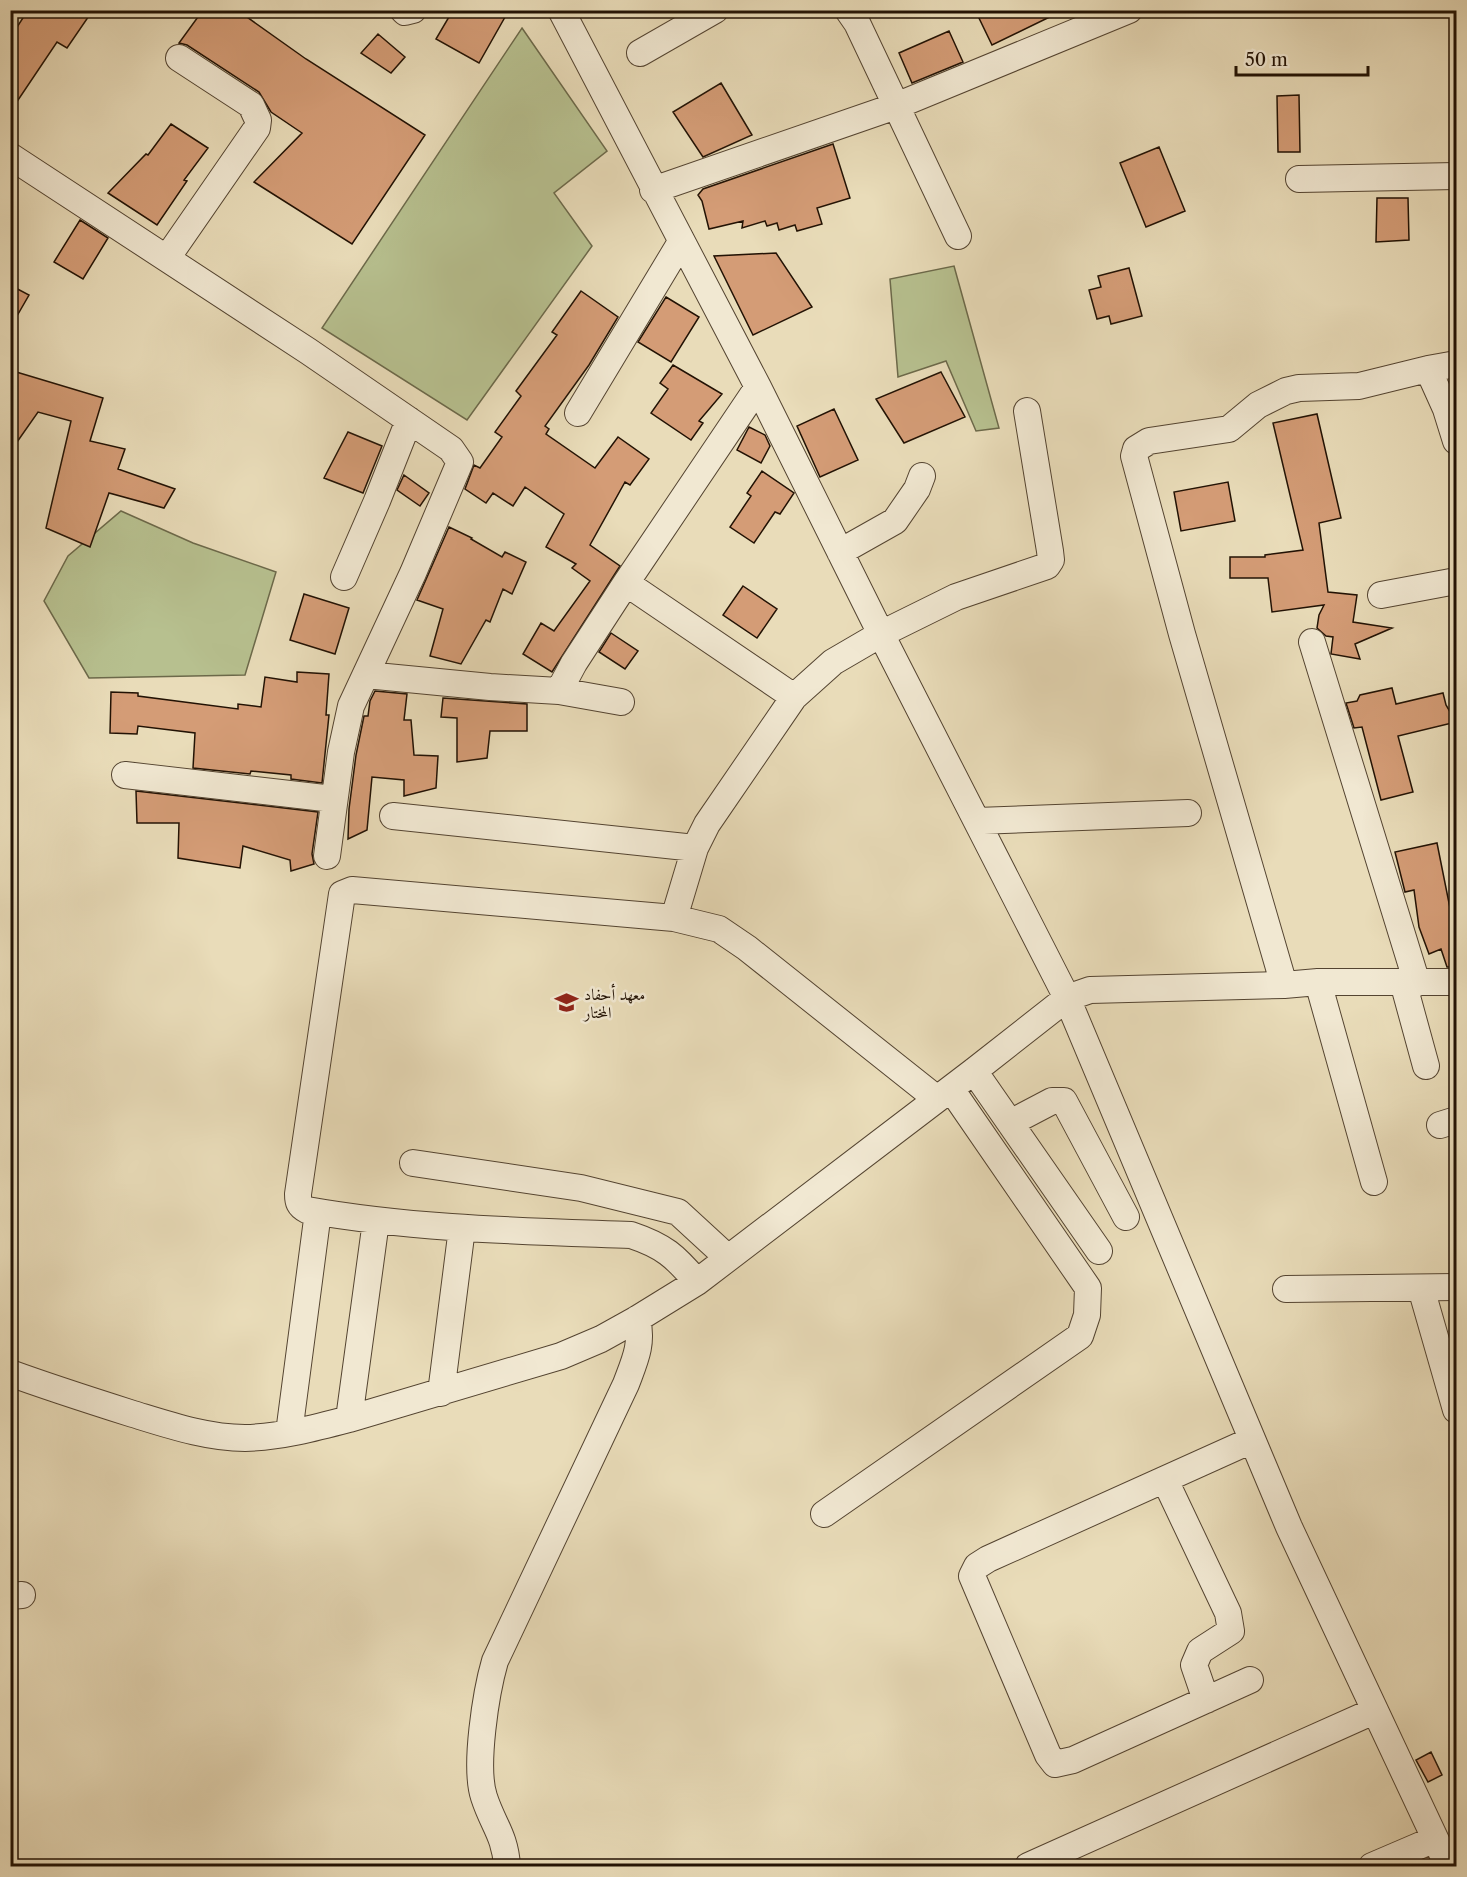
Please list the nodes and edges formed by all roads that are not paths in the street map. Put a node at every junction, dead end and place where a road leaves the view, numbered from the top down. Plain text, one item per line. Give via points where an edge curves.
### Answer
1 (403, 10) edge
2 (413, 10) edge
3 (561, 10) edge
4 (715, 10) edge
5 (848, 10) edge
6 (1129, 10) edge
7 (640, 53) dead end
8 (179, 58) dead end
9 (896, 106) junction
10 (10, 156) edge
11 (1456, 177) edge
12 (1299, 179) dead end
13 (653, 190) junction
14 (958, 236) dead end
15 (681, 242) junction
16 (167, 258) junction
17 (1456, 364) edge
18 (1428, 369) junction
19 (758, 387) junction
20 (1027, 411) dead end
21 (578, 413) dead end
22 (410, 420) junction
23 (1456, 441) edge
24 (922, 476) dead end
25 (840, 552) junction
26 (344, 577) dead end
27 (1456, 581) edge
28 (626, 583) junction
29 (1381, 596) dead end
30 (881, 634) junction
31 (1312, 642) dead end
32 (366, 675) junction
33 (559, 691) junction
34 (794, 697) junction
35 (621, 702) dead end
36 (125, 775) dead end
37 (333, 799) junction
38 (1188, 813) dead end
39 (393, 816) dead end
40 (977, 821) junction
41 (695, 848) junction
42 (327, 856) dead end
43 (674, 918) junction
44 (1318, 982) junction
45 (1410, 982) junction
46 (1456, 982) edge
47 (1284, 985) junction
48 (1067, 998) junction
49 (1426, 1066) dead end
50 (974, 1071) junction
51 (944, 1094) junction
52 (1010, 1124) junction
53 (413, 1163) dead end
54 (1374, 1182) dead end
55 (318, 1212) junction
56 (1126, 1217) dead end
57 (376, 1221) junction
58 (462, 1228) junction
59 (1099, 1251) dead end
60 (728, 1258) junction
61 (697, 1282) junction
62 (1456, 1287) edge
63 (1421, 1288) junction
64 (1286, 1289) dead end
65 (637, 1319) junction
66 (10, 1373) edge
67 (441, 1393) junction
68 (1456, 1410) edge
69 (349, 1419) junction
70 (289, 1433) junction
71 (1252, 1440) junction
72 (1165, 1480) junction
73 (824, 1514) dead end
74 (1250, 1680) dead end
75 (1206, 1700) junction
76 (1374, 1711) junction
77 (1435, 1839) junction
78 (507, 1866) edge
79 (1028, 1866) edge
80 (1372, 1866) edge
81 (1448, 1866) edge

1 - 2 street
3 - 13 street
4 - 7 street
5 - 9 street
6 - 9 street
8 - 16 street via 251,105 258,120 257,128
9 - 13 street
9 - 14 street
10 - 16 street
11 - 12 street
13 - 15 street
15 - 19 street
15 - 21 street
16 - 22 street
17 - 18 street
18 - 23 street
18 - 47 street via 1359,386 1286,391 1258,405 1229,429 1149,441 1136,449 1134,456
19 - 25 street
19 - 28 street
20 - 30 street via 1051,560 1041,569 956,597
22 - 26 street
22 - 32 street via 452,449 460,462
24 - 25 street via 895,521
25 - 30 street
27 - 29 street
28 - 33 street
28 - 34 street
30 - 34 street via 833,662
30 - 40 street
31 - 45 street
32 - 33 street
32 - 37 street via 346,722
33 - 35 street
34 - 41 street via 719,804
36 - 37 street
37 - 42 street
38 - 40 street
39 - 41 street
40 - 48 street
41 - 43 street
43 - 51 street via 732,936
43 - 55 street via 346,891 341,898 298,1194 301,1207
44 - 45 street
44 - 47 street
44 - 54 street
45 - 46 street
45 - 49 street
47 - 48 street via 1090,990
48 - 50 street
48 - 71 street
50 - 51 street
50 - 52 street
51 - 60 street
51 - 73 street via 1088,1288 1088,1315 1080,1336
52 - 56 street via 1052,1101 1064,1101
52 - 59 street
53 - 60 street via 581,1188 678,1212
55 - 57 street
55 - 70 street
57 - 58 street
57 - 69 street
58 - 61 street via 632,1235 654,1242 676,1257
58 - 67 street
60 - 61 street
61 - 65 street
62 - 63 street
63 - 64 street
63 - 68 street
65 - 67 street via 561,1356
65 - 78 street via 641,1335 626,1384 495,1660 490,1678 481,1784 501,1832
66 - 70 street via 191,1431 244,1438
67 - 69 street
69 - 70 street
71 - 72 street
71 - 76 street
72 - 75 street via 1228,1613 1231,1631 1200,1651 1194,1665
72 - 75 street via 988,1559 977,1566 972,1576 1055,1764 1073,1760
74 - 75 street
76 - 77 street
76 - 79 street
77 - 80 street
77 - 81 street

